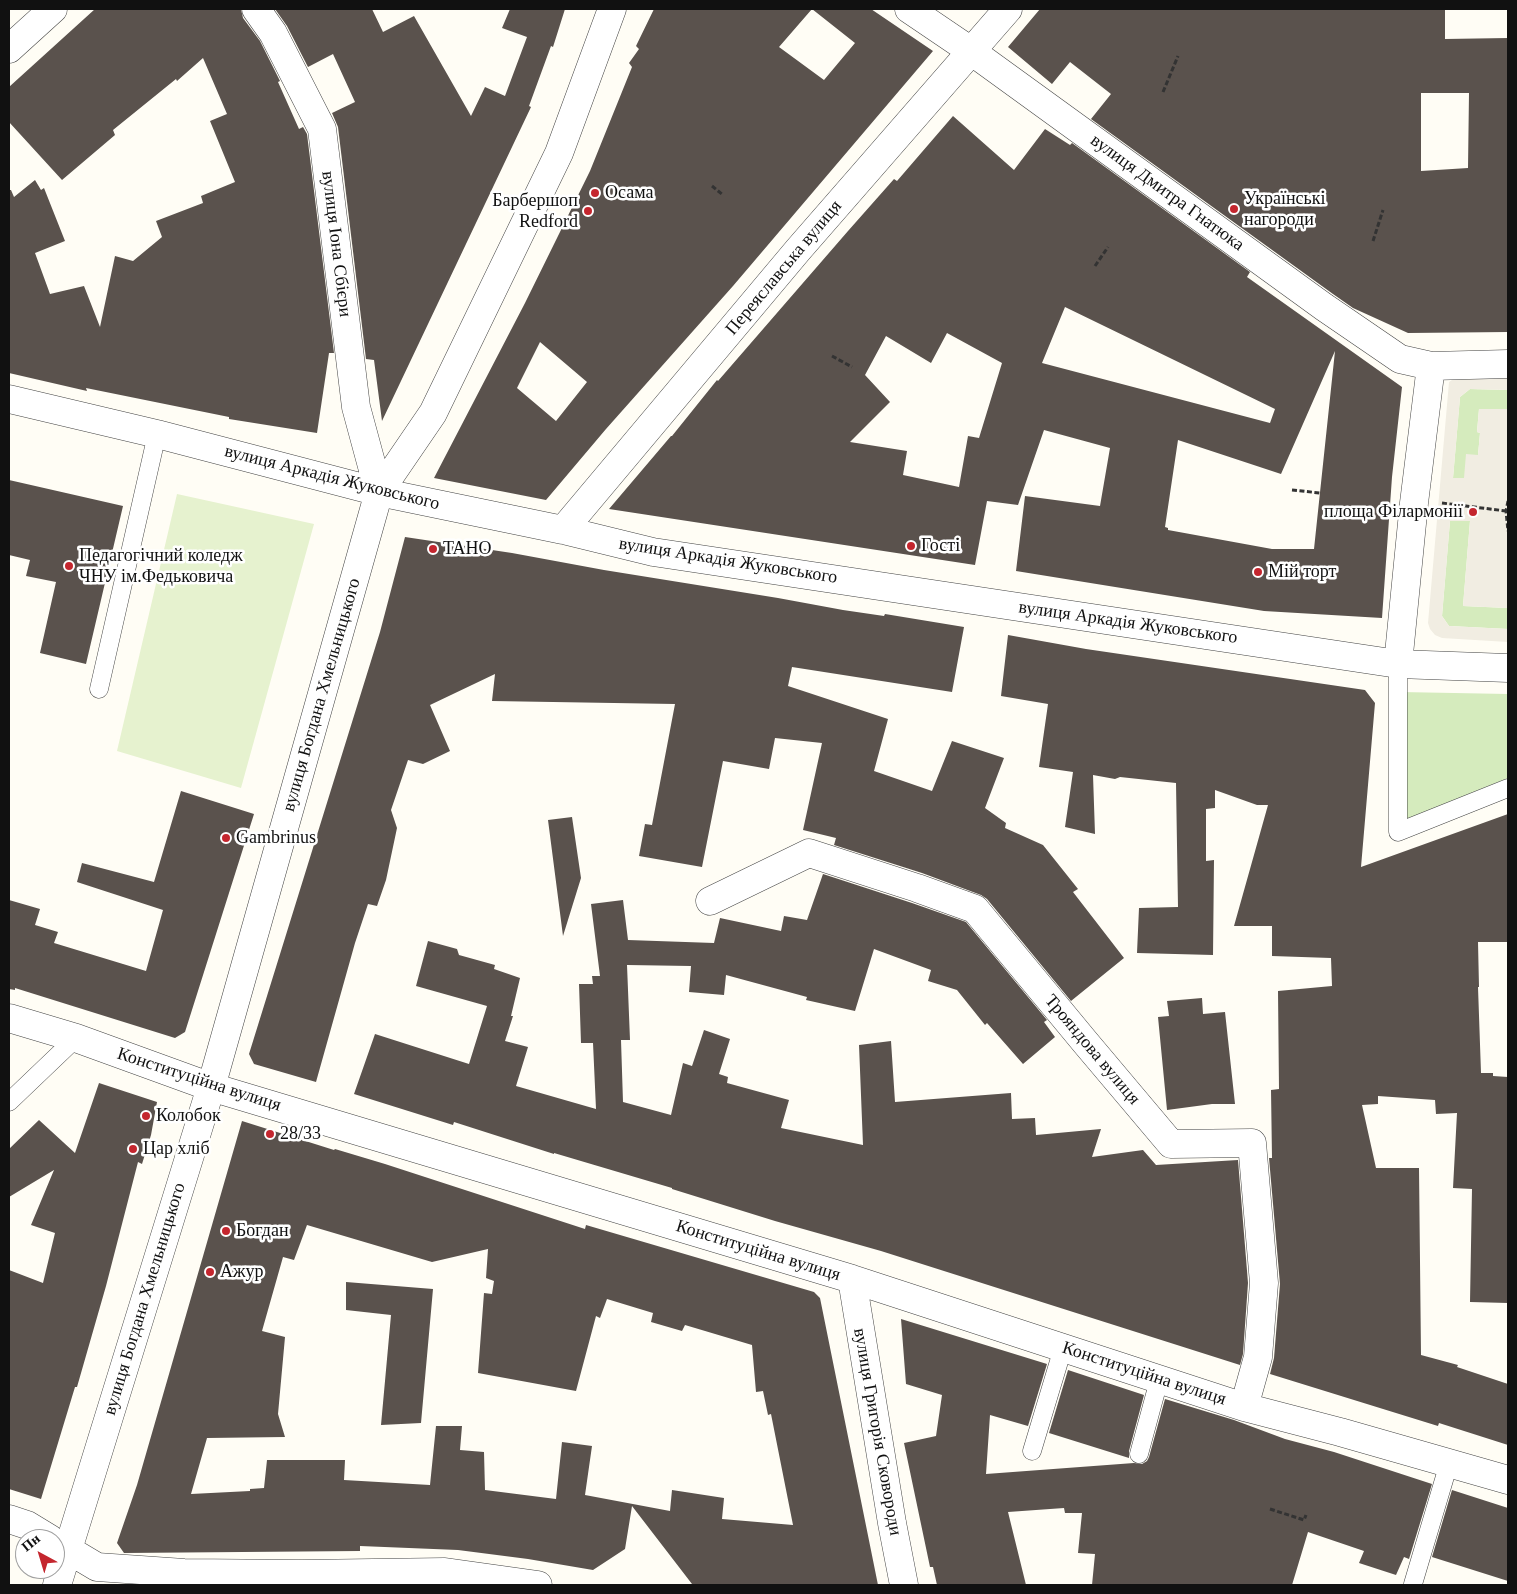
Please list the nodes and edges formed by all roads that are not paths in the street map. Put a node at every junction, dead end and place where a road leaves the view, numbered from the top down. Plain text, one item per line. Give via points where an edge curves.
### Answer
1 (54, 9) edge
2 (256, 9) edge
3 (612, 9) edge
4 (909, 9) edge
5 (1008, 9) edge
6 (9, 49) edge
7 (971, 51) junction
8 (1508, 364) edge
9 (1431, 366) junction
10 (9, 399) edge
11 (157, 434) junction
12 (379, 492) junction
13 (563, 530) junction
14 (1398, 664) junction
15 (1508, 668) edge
16 (99, 689) dead end
17 (1508, 788) edge
18 (710, 901) dead end
19 (9, 1018) edge
20 (76, 1038) junction
21 (211, 1087) junction
22 (9, 1102) edge
23 (852, 1279) junction
24 (1063, 1348) junction
25 (1159, 1380) junction
26 (1244, 1407) junction
27 (1032, 1451) dead end
28 (1139, 1454) dead end
29 (1448, 1464) junction
30 (1508, 1480) edge
31 (9, 1519) edge
32 (33, 1529) edge
33 (62, 1529) edge
34 (65, 1549) edge
35 (183, 1579) edge
36 (302, 1579) edge
37 (1413, 1584) dead end
38 (538, 1585) edge
39 (904, 1585) edge

1 - 6 street
2 - 12 street, вулиця Іона Сбієри via 273,33 322,129 356,407
3 - 12 street, вулиця Богдана Хмельницького via 559,153 433,413
4 - 7 street, вулиця Дмитра Гнатюка
5 - 7 street, Переяславська вулиця
7 - 9 street, вулиця Дмитра Гнатюка via 1384,349 1400,359
7 - 13 street, Переяславська вулиця via 791,257
8 - 9 street
9 - 14 street
10 - 11 street, вулиця Аркадія Жуковського
11 - 12 street, вулиця Аркадія Жуковського
11 - 16 lane
12 - 13 street, вулиця Аркадія Жуковського
12 - 21 street, вулиця Богдана Хмельницького
13 - 14 street, вулиця Аркадія Жуковського via 653,552
14 - 15 street
14 - 17 lane via 1398,832
18 - 26 street, Трояндова вулиця via 809,853 975,909 1171,1144 1252,1143 1264,1283 1258,1357
19 - 20 street, Конституційна вулиця
20 - 21 street, Конституційна вулиця
20 - 22 lane
21 - 23 street, Конституційна вулиця
21 - 33 street, вулиця Богдана Хмельницького
23 - 24 street, Конституційна вулиця
23 - 39 street, вулиця Григорія Сковороди
24 - 25 street, Конституційна вулиця
24 - 27 lane
25 - 26 street, Конституційна вулиця
25 - 28 lane
26 - 29 street, Конституційна вулиця
29 - 30 street, Конституційна вулиця
29 - 37 lane
31 - 32 street
34 - 35 street via 97,1567
35 - 36 street
36 - 38 street via 445,1572

